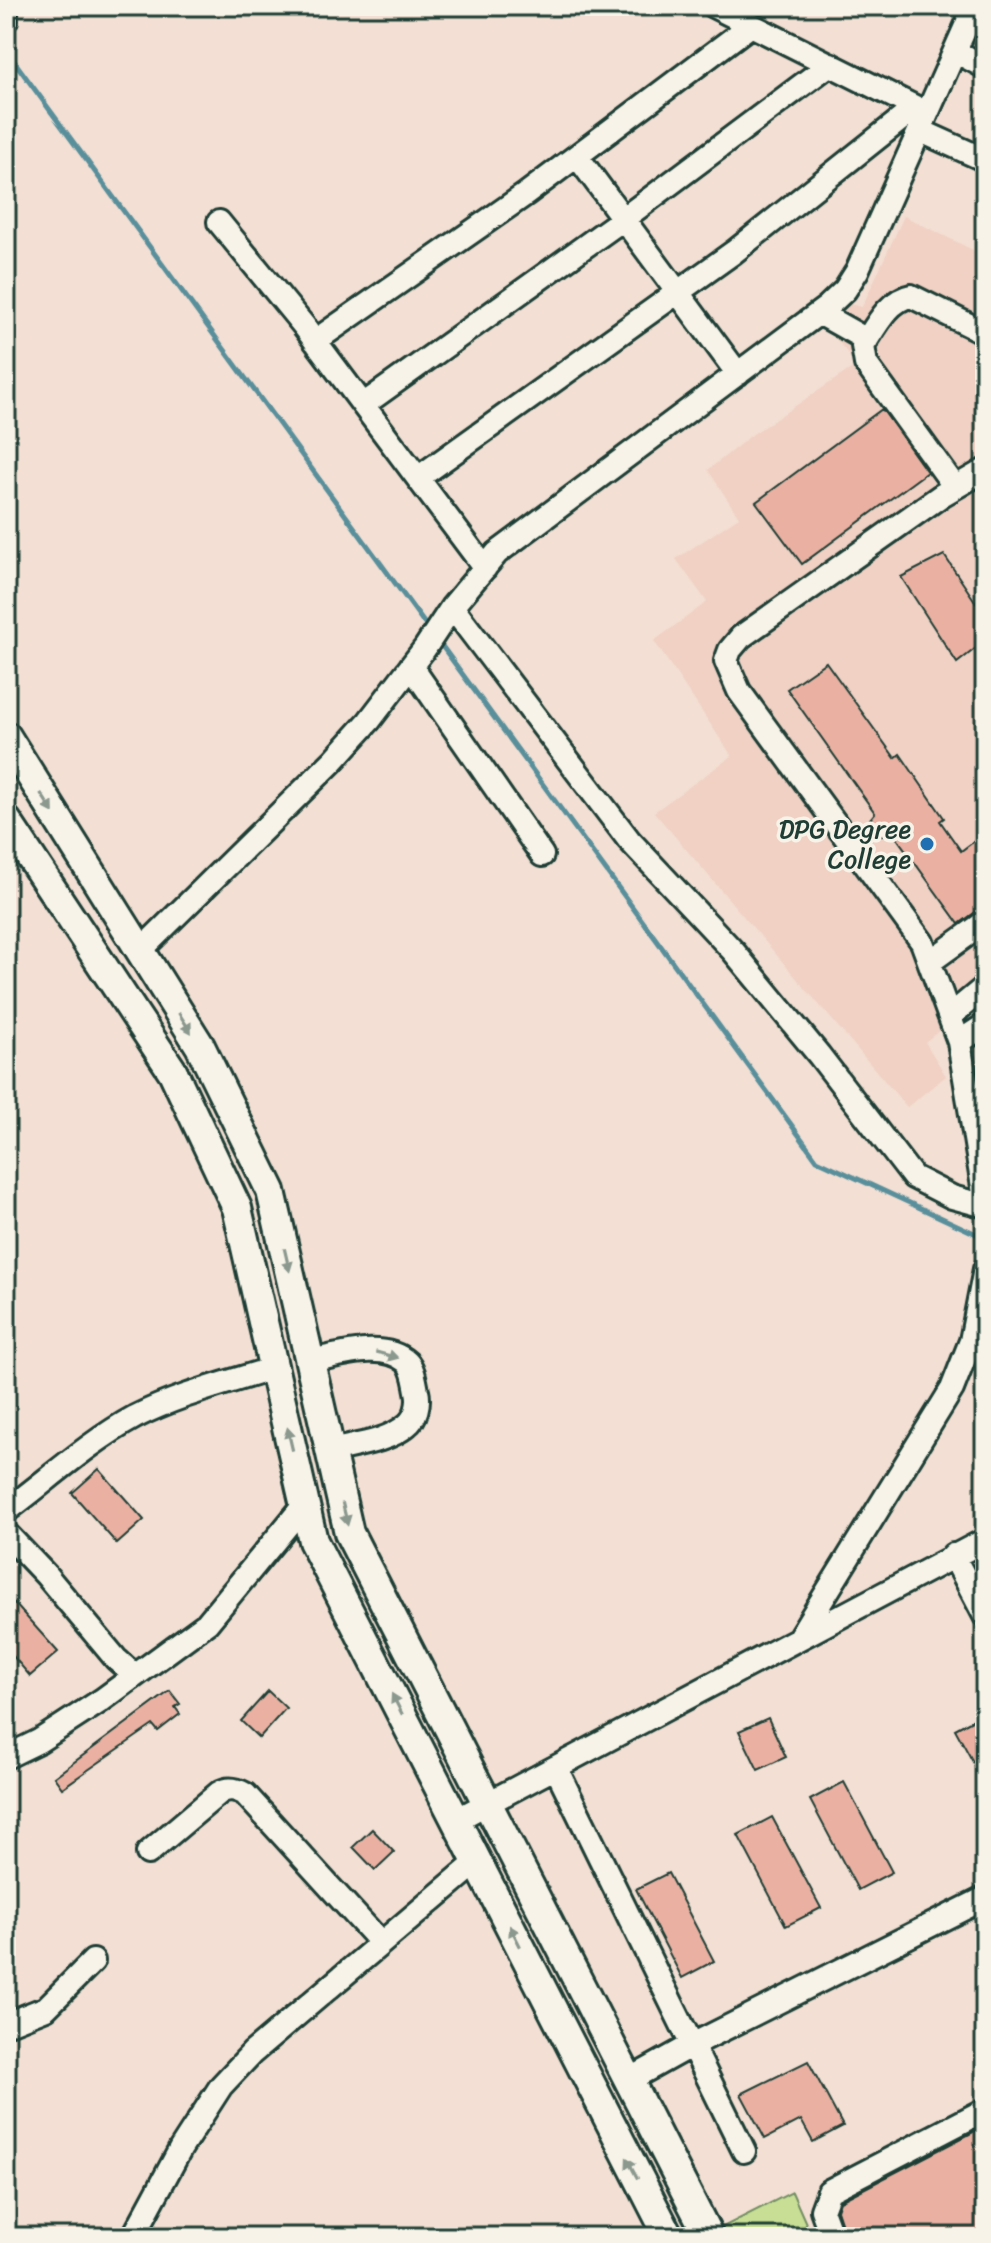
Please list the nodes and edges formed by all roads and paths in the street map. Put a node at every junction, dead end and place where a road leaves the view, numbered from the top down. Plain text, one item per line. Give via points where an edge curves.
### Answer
1 (713, 6) edge
2 (975, 6) edge
3 (6, 9) edge
4 (6, 20) edge
5 (751, 25) junction
6 (955, 51) junction
7 (830, 64) junction
8 (985, 67) edge
9 (921, 118) junction
10 (577, 156) junction
11 (985, 160) edge
12 (623, 219) junction
13 (219, 222) dead end
14 (678, 292) junction
15 (819, 313) junction
16 (985, 333) edge
17 (867, 340) junction
18 (315, 341) junction
19 (738, 374) junction
20 (363, 405) junction
21 (985, 470) edge
22 (418, 478) junction
23 (955, 487) junction
24 (485, 568) junction
25 (446, 615) junction
26 (411, 666) junction
27 (6, 736) edge
28 (8, 828) edge
29 (542, 855) dead end
30 (985, 922) edge
31 (140, 951) junction
32 (931, 961) junction
33 (985, 987) edge
34 (985, 1025) edge
35 (954, 1029) junction
36 (980, 1131) edge
37 (985, 1199) edge
38 (985, 1206) edge
39 (985, 1269) edge
40 (298, 1306) junction
41 (262, 1317) junction
42 (310, 1361) junction
43 (274, 1368) junction
44 (330, 1451) junction
45 (305, 1504) junction
46 (6, 1511) edge
47 (6, 1533) edge
48 (985, 1540) edge
49 (953, 1555) junction
50 (985, 1616) edge
51 (797, 1640) junction
52 (134, 1675) junction
53 (6, 1757) edge
54 (556, 1768) junction
55 (488, 1805) junction
56 (456, 1820) junction
57 (148, 1853) dead end
58 (477, 1862) junction
59 (985, 1898) edge
60 (381, 1943) junction
61 (93, 1961) dead end
62 (6, 2024) edge
63 (692, 2045) junction
64 (629, 2080) junction
65 (985, 2110) edge
66 (744, 2151) dead end
67 (133, 2237) edge
68 (669, 2237) edge
69 (709, 2237) edge
70 (832, 2237) edge

1 - 5 street
2 - 6 street
3 - 4 street
5 - 7 street
5 - 10 street
6 - 8 street
6 - 9 street
7 - 9 street
7 - 12 street
9 - 11 street
9 - 14 street
9 - 15 street via 857,271
10 - 12 street
10 - 18 street
12 - 14 street
12 - 20 street
13 - 18 street
14 - 19 street
14 - 22 street
15 - 17 street
15 - 19 street
16 - 17 street via 911,296 887,311
17 - 23 street via 866,364
18 - 20 street
19 - 24 street via 530,526
20 - 22 street
21 - 23 street
22 - 24 street
23 - 32 street via 741,637 726,661 739,691
24 - 25 street
25 - 26 street
25 - 38 street via 629,840 734,952 913,1177
26 - 29 street
26 - 31 street via 333,761
27 -> 31 main road
28 - 41 main road via 173,1072 237,1208
30 - 32 street
31 -> 40 main road via 200,1046 271,1191
32 - 35 street
33 - 35 street
34 - 35 street
35 - 36 street
36 - 37 street
39 - 51 street via 971,1341 952,1389
40 - 41 main road
40 - 42 main road
41 - 43 main road
42 - 44 main road
42 -> 44 street via 386,1352 407,1362 419,1397 409,1424 392,1435
45 -> 43 main road
43 - 46 street via 132,1419
44 -> 55 main road via 349,1533
45 - 52 street via 219,1611
56 -> 45 main road via 313,1541
47 - 52 street
48 - 49 street
49 - 50 street
49 - 51 street
51 - 54 street
52 - 53 street via 39,1741
54 - 55 street
54 - 63 street
55 - 56 street
55 - 64 main road
56 - 58 main road
57 - 60 street via 219,1793 237,1789
58 - 60 street
68 -> 58 main road
59 - 63 street
60 - 67 street via 221,2086
61 - 62 street via 46,2008
63 - 64 street
63 - 66 street
64 - 69 main road
65 - 70 street via 829,2191 822,2210

